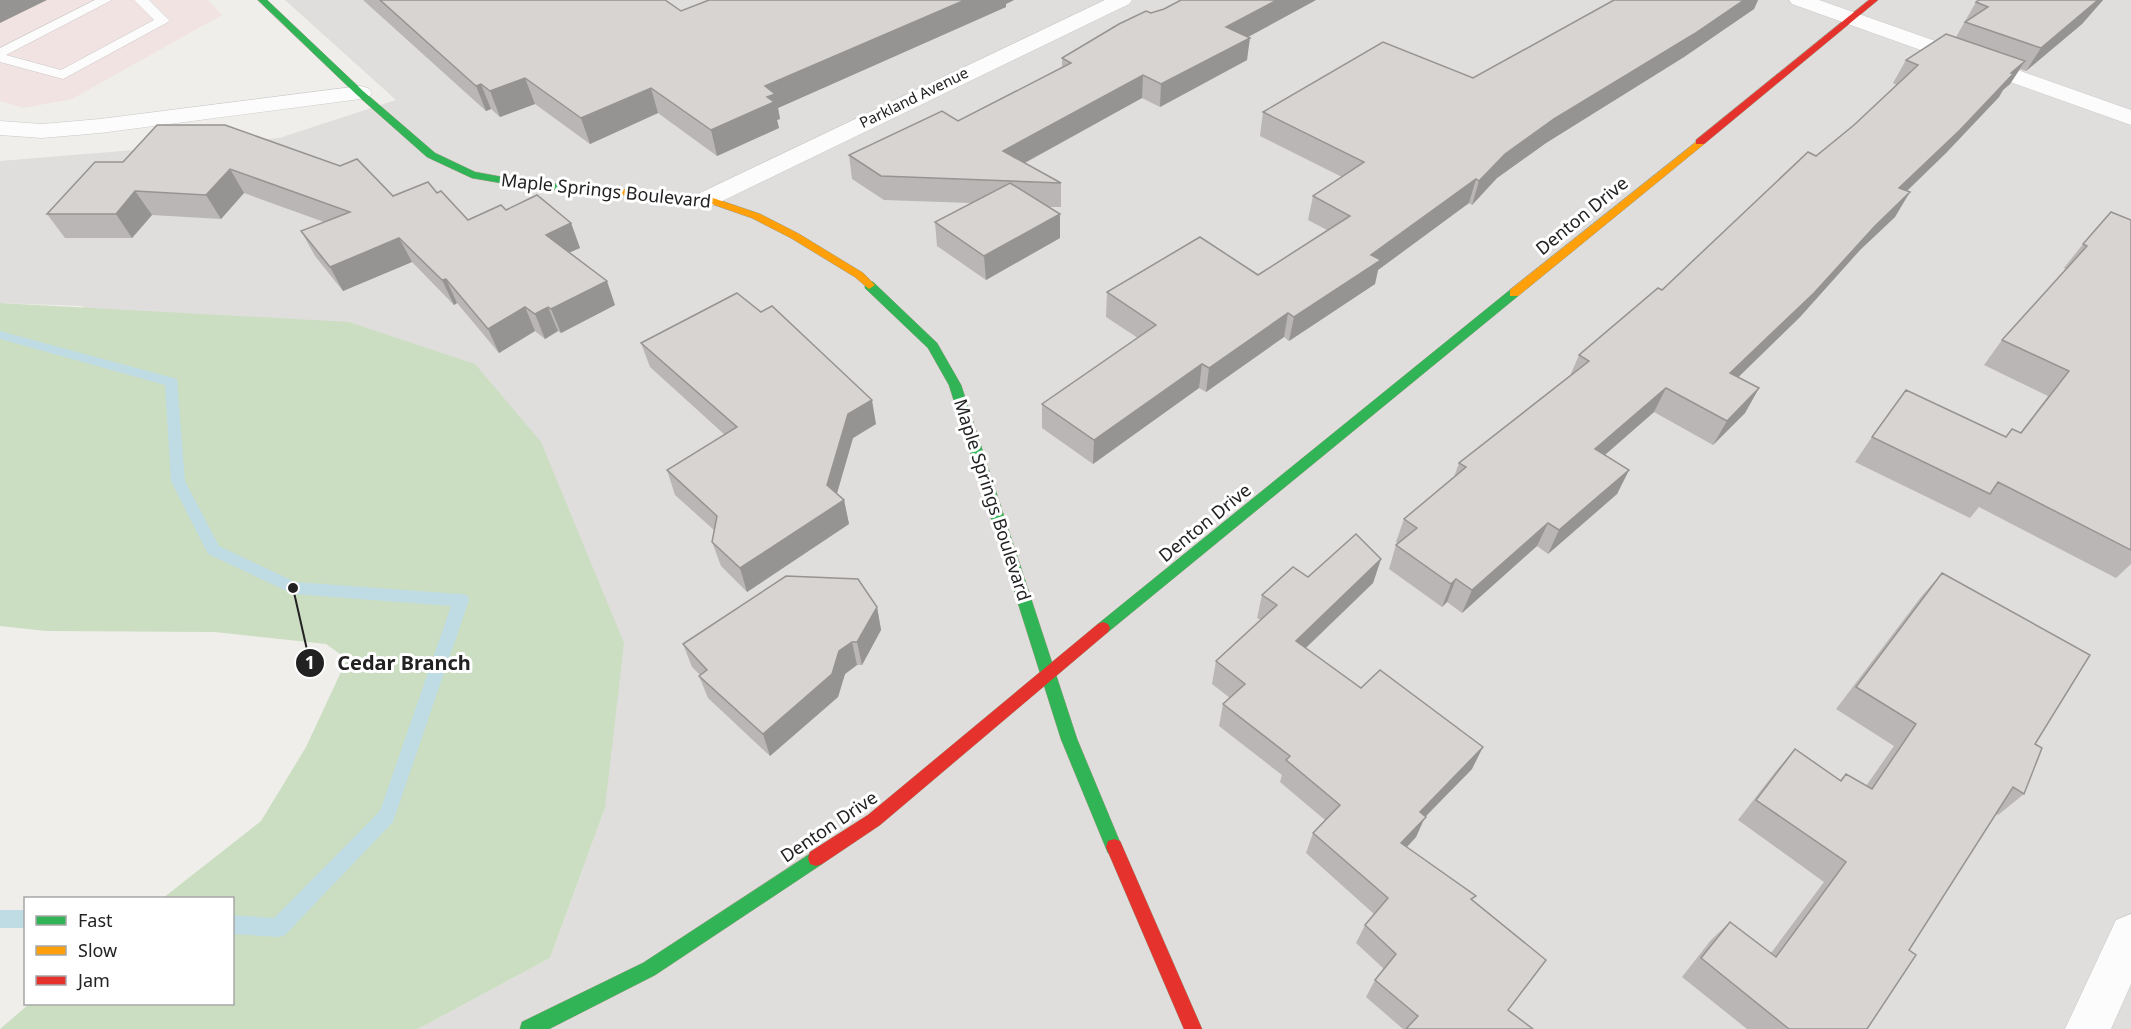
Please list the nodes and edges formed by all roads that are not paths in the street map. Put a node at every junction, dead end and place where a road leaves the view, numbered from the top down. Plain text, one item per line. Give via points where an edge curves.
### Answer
1 (105, 0) edge
2 (141, 0) edge
3 (262, 0) edge
4 (1122, 0) edge
5 (1798, 0) edge
6 (1874, 0) edge
7 (1851, 19) junction
8 (0, 53) edge
9 (0, 58) edge
10 (360, 93) junction
11 (2129, 115) edge
12 (0, 128) edge
13 (707, 199) junction
14 (1047, 675) junction
15 (2131, 935) edge
16 (529, 1029) edge
17 (1193, 1029) edge
18 (2088, 1029) edge

1 - 8 lane
2 - 9 lane via 163,21 63,75
3 - 10 street, Maple Springs Boulevard
4 - 13 street, Parkland Avenue
5 - 7 street
6 - 7 street, Denton Drive
7 - 11 street
7 - 14 street, Denton Drive
10 - 12 street via 99,126 42,131
10 - 13 street, Maple Springs Boulevard via 431,155 472,175 524,184
13 - 14 street, Maple Springs Boulevard via 756,216 859,275 933,346 955,385
14 - 16 street, Denton Drive via 874,820 649,969
14 - 17 street, Maple Springs Boulevard via 1132,894
15 - 18 street

